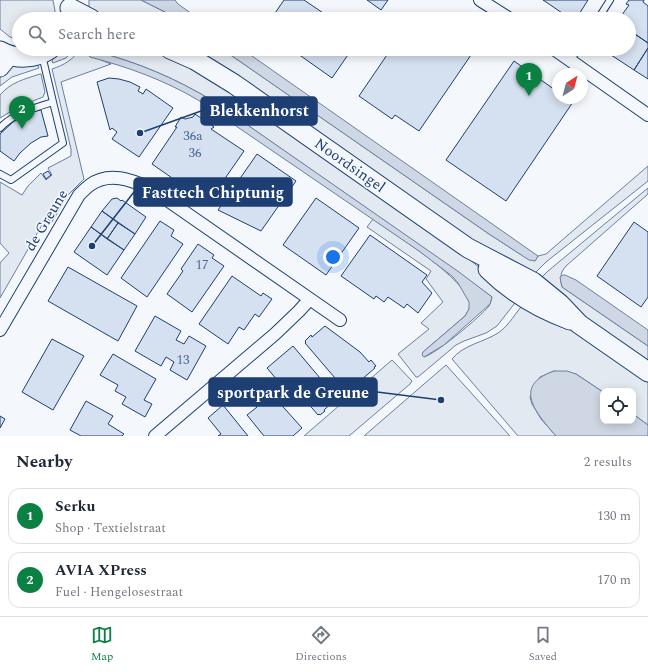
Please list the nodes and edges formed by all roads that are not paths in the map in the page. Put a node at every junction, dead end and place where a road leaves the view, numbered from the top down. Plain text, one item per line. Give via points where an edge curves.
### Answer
1 (480, 0) edge
2 (610, 0) edge
3 (499, 12) edge
4 (602, 12) edge
5 (33, 56) edge
6 (47, 56) edge
7 (186, 56) edge
8 (564, 56) edge
9 (573, 56) edge
10 (3, 58) edge
11 (570, 60) junction
12 (53, 102) junction
13 (648, 115) edge
14 (0, 128) edge
15 (0, 174) edge
16 (309, 300) junction
17 (340, 320) dead end
18 (0, 330) edge
19 (648, 372) edge
20 (155, 436) edge

1 - 3 street
2 - 4 lane
5 - 10 main road
6 - 12 lane
7 - 19 main road, Noordsingel via 234,84 468,248 494,274 523,296 553,314 579,324
8 - 11 street
9 - 11 lane
11 - 13 street
12 - 14 lane via 22,112
12 - 15 lane via 63,143 11,180
16 - 17 street, de Greune
16 - 18 street, de Greune via 150,188 119,177 103,178 91,184 79,195
16 - 20 street via 275,334

